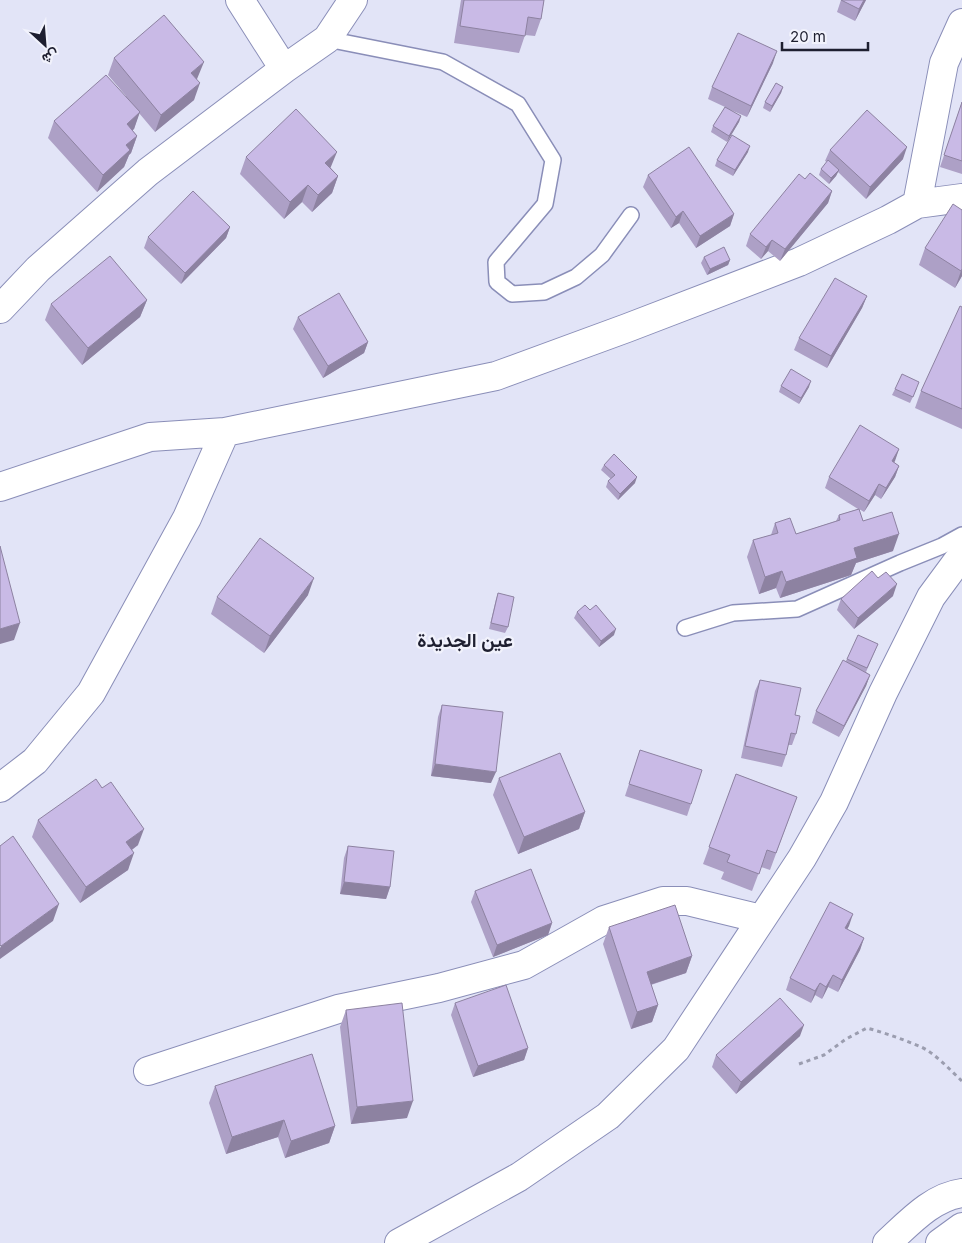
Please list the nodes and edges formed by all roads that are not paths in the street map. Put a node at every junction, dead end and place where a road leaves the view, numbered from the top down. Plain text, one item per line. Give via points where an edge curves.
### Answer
1 (240, 0) edge
2 (353, 0) edge
3 (962, 24) edge
4 (327, 39) junction
5 (284, 69) junction
6 (962, 198) edge
7 (917, 204) junction
8 (632, 215) dead end
9 (0, 309) edge
10 (225, 432) junction
11 (2, 482) edge
12 (962, 535) edge
13 (962, 555) edge
14 (685, 628) dead end
15 (0, 788) edge
16 (761, 919) junction
17 (148, 1070) dead end
18 (962, 1193) edge
19 (962, 1227) edge
20 (399, 1243) edge
21 (887, 1243) edge
22 (940, 1243) edge

1 - 5 street
2 - 4 street
3 - 7 street via 944,63
4 - 5 street
4 - 8 lane via 443,62 518,104 553,160 545,204 496,262 497,282 512,294 544,292 576,277 602,256
5 - 9 street via 148,172 38,269
6 - 7 street
7 - 10 street via 799,262 496,376
10 - 11 street via 150,437
10 - 15 street via 187,518 91,694 35,760
12 - 14 lane via 797,609 733,613
13 - 16 street via 927,606 834,802
16 - 17 street via 687,901 663,901 604,920 524,965 439,988 338,1009
16 - 20 street via 676,1049 608,1116 519,1177
18 - 21 street via 949,1194 917,1216
19 - 22 street

